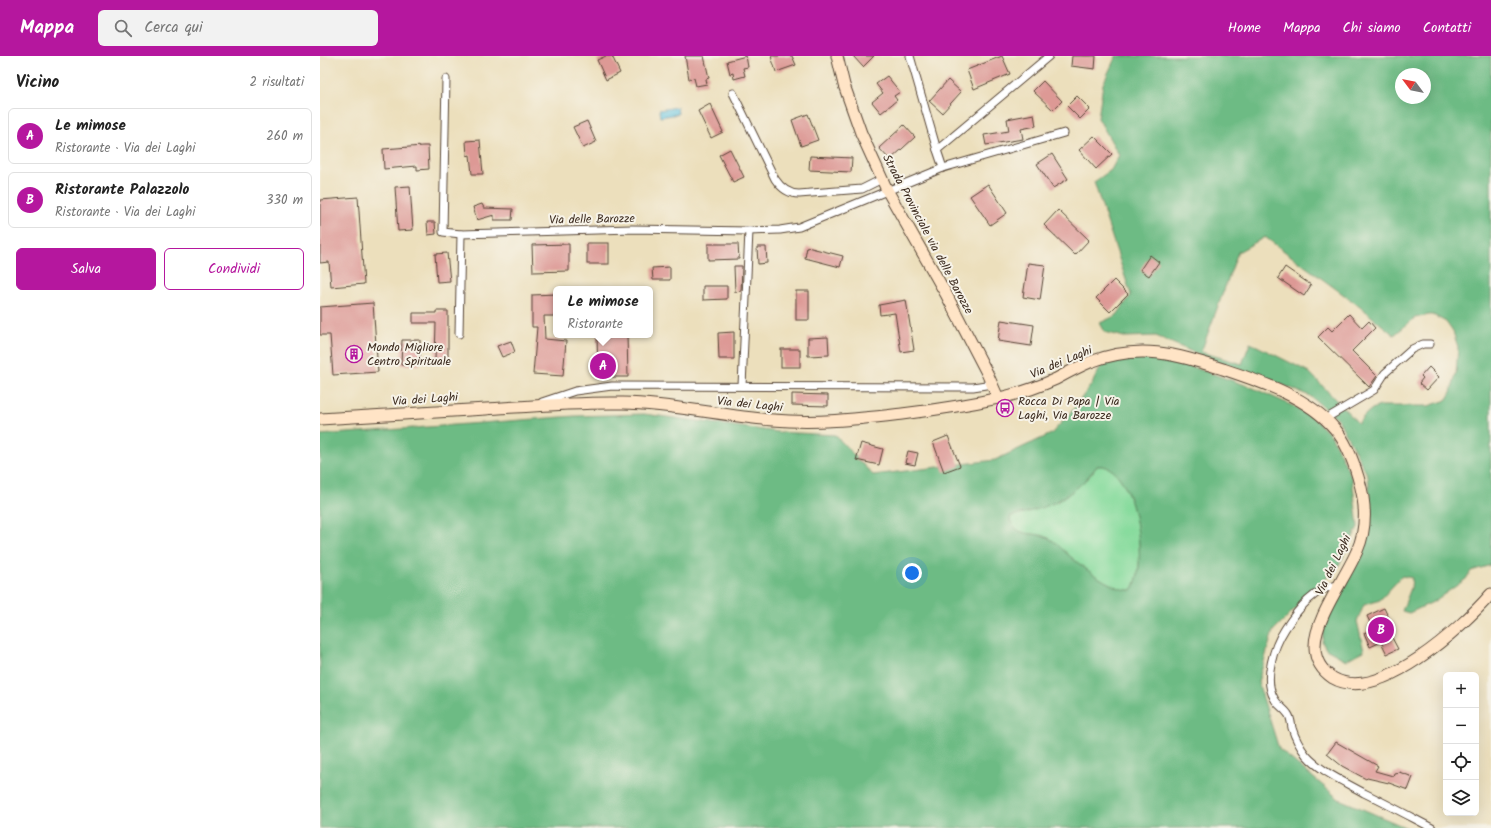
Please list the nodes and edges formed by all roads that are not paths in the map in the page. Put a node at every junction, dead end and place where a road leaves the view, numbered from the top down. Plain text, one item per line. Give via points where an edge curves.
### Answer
1 (837, 56) edge
2 (910, 56) edge
3 (1049, 56) edge
4 (446, 79) dead end
5 (733, 93) dead end
6 (1064, 133) dead end
7 (937, 150) junction
8 (943, 168) junction
9 (882, 179) junction
10 (887, 190) junction
11 (749, 231) junction
12 (461, 234) junction
13 (459, 334) dead end
14 (1430, 344) dead end
15 (992, 384) junction
16 (742, 386) junction
17 (998, 398) junction
18 (534, 405) junction
19 (320, 419) edge
20 (1325, 419) junction
21 (1340, 585) junction
22 (1491, 594) edge
23 (1432, 828) edge

1 - 9 main road, Strada Provinciale via delle Barozze via 861,133
2 - 7 street
3 - 7 street
4 - 12 street, Via delle Barozze via 444,232
5 - 9 street via 775,179 786,190 799,194 862,189
6 - 8 street, Via delle Barozze
7 - 8 street
8 - 10 street, Via delle Barozze
9 - 10 main road, Strada Provinciale via delle Barozze
10 - 11 street, Via delle Barozze via 794,228
10 - 15 main road, Strada Provinciale via delle Barozze via 946,294
11 - 12 street, Via delle Barozze via 632,229
11 - 16 street
12 - 13 street
14 - 20 street via 1412,349 1386,373 1374,390
15 - 16 street via 973,387
15 - 17 main road, Strada Provinciale via delle Barozze
16 - 18 street via 597,388 569,393
17 - 18 main road, Via dei Laghi via 919,412 821,422 771,420 633,404
17 - 20 main road, Via dei Laghi via 1040,385 1094,361 1123,354 1152,352 1184,358 1257,381 1297,399
18 - 19 main road, Via dei Laghi
20 - 21 main road, Via dei Laghi via 1346,446 1357,473 1365,506 1361,538
21 - 22 main road, Via dei Laghi via 1318,625 1315,652 1319,663 1329,675 1341,682 1352,684 1385,677 1421,656 1457,629
21 - 23 street via 1326,587 1315,594 1284,630 1272,658 1272,695 1290,717 1299,745 1316,764 1344,782

